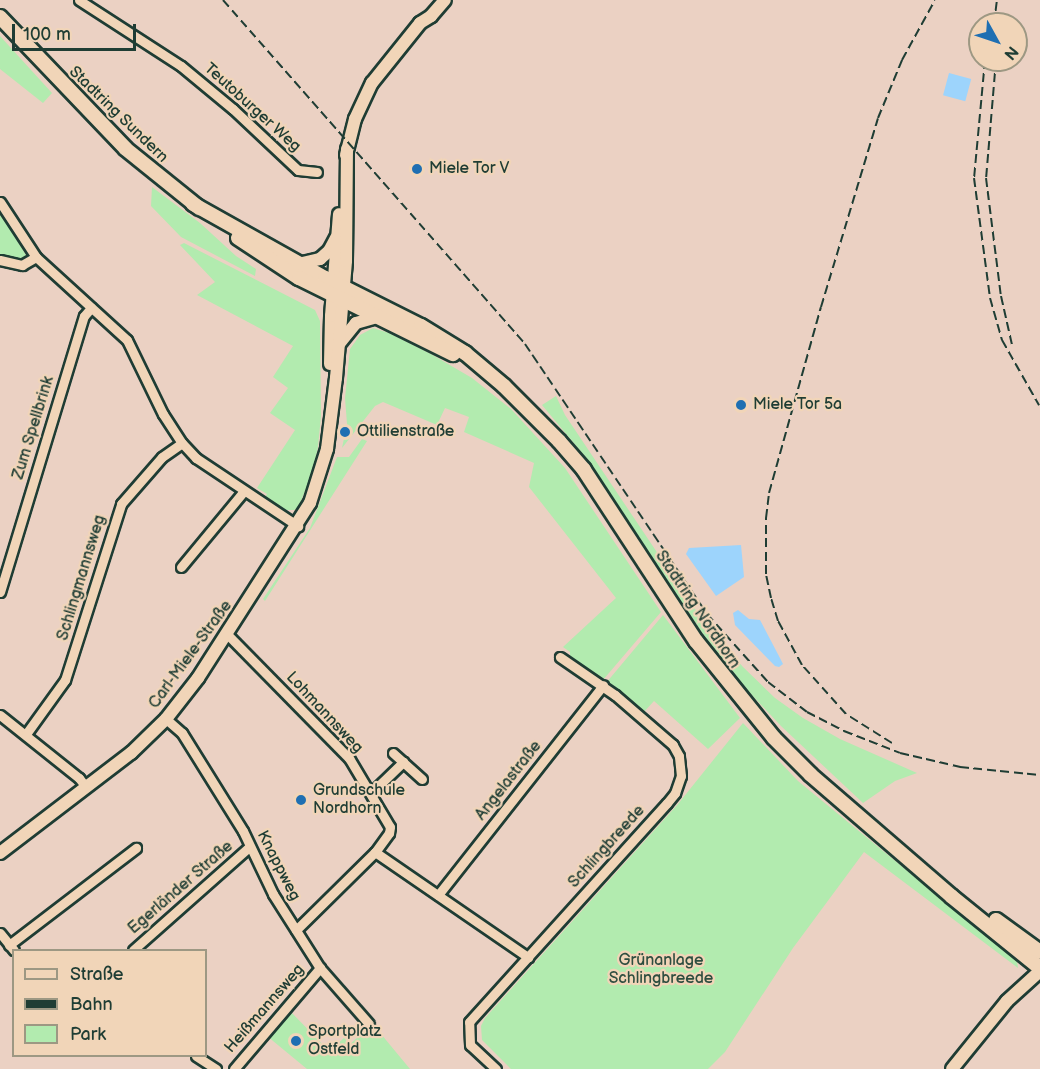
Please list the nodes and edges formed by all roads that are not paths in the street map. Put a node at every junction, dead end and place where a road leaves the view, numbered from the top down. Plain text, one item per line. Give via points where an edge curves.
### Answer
1 (79, 0) edge
2 (437, 0) edge
3 (445, 0) edge
4 (0, 17) edge
5 (420, 23) junction
6 (347, 149) junction
7 (317, 172) dead end
8 (0, 202) edge
9 (193, 204) junction
10 (338, 228) junction
11 (36, 257) junction
12 (0, 260) edge
13 (298, 264) junction
14 (338, 291) junction
15 (91, 308) junction
16 (377, 317) junction
17 (339, 345) junction
18 (482, 368) junction
19 (332, 419) junction
20 (182, 443) junction
21 (243, 492) junction
22 (298, 525) junction
23 (181, 567) dead end
24 (0, 592) edge
25 (227, 634) junction
26 (560, 657) dead end
27 (603, 685) junction
28 (0, 715) edge
29 (166, 719) junction
30 (26, 734) junction
31 (393, 753) dead end
32 (403, 762) junction
33 (422, 779) dead end
34 (86, 787) junction
35 (371, 793) junction
36 (249, 847) junction
37 (135, 848) dead end
38 (375, 852) junction
39 (0, 853) edge
40 (905, 854) junction
41 (438, 895) junction
42 (296, 930) junction
43 (0, 933) edge
44 (12, 948) edge
45 (135, 949) edge
46 (1040, 952) edge
47 (528, 957) junction
48 (320, 968) junction
49 (1040, 969) edge
50 (369, 1024) dead end
51 (198, 1057) edge
52 (216, 1069) edge
53 (234, 1069) edge
54 (496, 1069) edge
55 (952, 1069) edge

1 - 7 street, Teutoburger Weg via 181,66 298,170
2 - 5 street, Carl-Miele-Straße
3 - 5 street, Carl-Miele-Straße
4 - 9 main road, Stadtring Sundern via 118,142
5 - 6 street, Carl-Miele-Straße via 366,92
6 - 10 street, Carl-Miele-Straße
6 - 14 street, Carl-Miele-Straße
8 - 11 street
9 - 13 main road, Stadtring Sundern
9 - 14 main road, Stadtring Sundern via 260,254
10 - 13 street via 329,251 320,259
10 - 14 street, Carl-Miele-Straße
11 - 12 street via 22,265
11 - 15 street
13 - 14 main road, Stadtring Sundern
14 - 16 main road, Stadtring Nordhorn
14 - 17 street, Carl-Miele-Straße
14 - 18 main road, Stadtring Nordhorn via 421,326
14 - 19 street, Carl-Miele-Straße via 330,356
15 - 20 street via 127,340 163,414
15 - 24 street, Zum Spellbrink via 84,316
16 - 17 street via 356,323
16 - 18 main road, Stadtring Nordhorn
17 - 19 street, Carl-Miele-Straße
18 - 40 main road, Stadtring Nordhorn via 559,441 584,471 696,641 767,731
19 - 22 street, Carl-Miele-Straße via 321,475
20 - 21 street via 210,470
20 - 30 street, Schlingmannsweg via 162,457 121,504 65,680
21 - 22 street
21 - 23 street
22 - 25 street, Carl-Miele-Straße
25 - 29 street, Carl-Miele-Straße
25 - 35 street, Lohmannsweg via 349,758
26 - 27 street, Schlingbreede
27 - 41 street, Angelastraße
27 - 47 street, Schlingbreede via 673,745 681,766 679,784 667,803
28 - 30 street
29 - 34 street, Carl-Miele-Straße via 131,753
29 - 36 street, Knappweg via 182,733
30 - 34 street
31 - 32 street
32 - 33 street
32 - 35 street
34 - 39 street, Carl-Miele-Straße
35 - 38 street, Lohmannsweg via 390,827
36 - 42 street, Knappweg
36 - 45 street, Egerländer Straße
37 - 44 street
38 - 41 street
38 - 42 street, Lohmannsweg
40 - 46 main road, Stadtring Nordhorn
40 - 49 main road, Stadtring Nordhorn
41 - 47 street
42 - 48 street, Knappweg
43 - 44 street
47 - 54 street, Schlingbreede via 469,1022 470,1045
48 - 50 street, Knappweg
48 - 53 street, Heißmannsweg
49 - 55 street via 1007,1001
51 - 52 street

